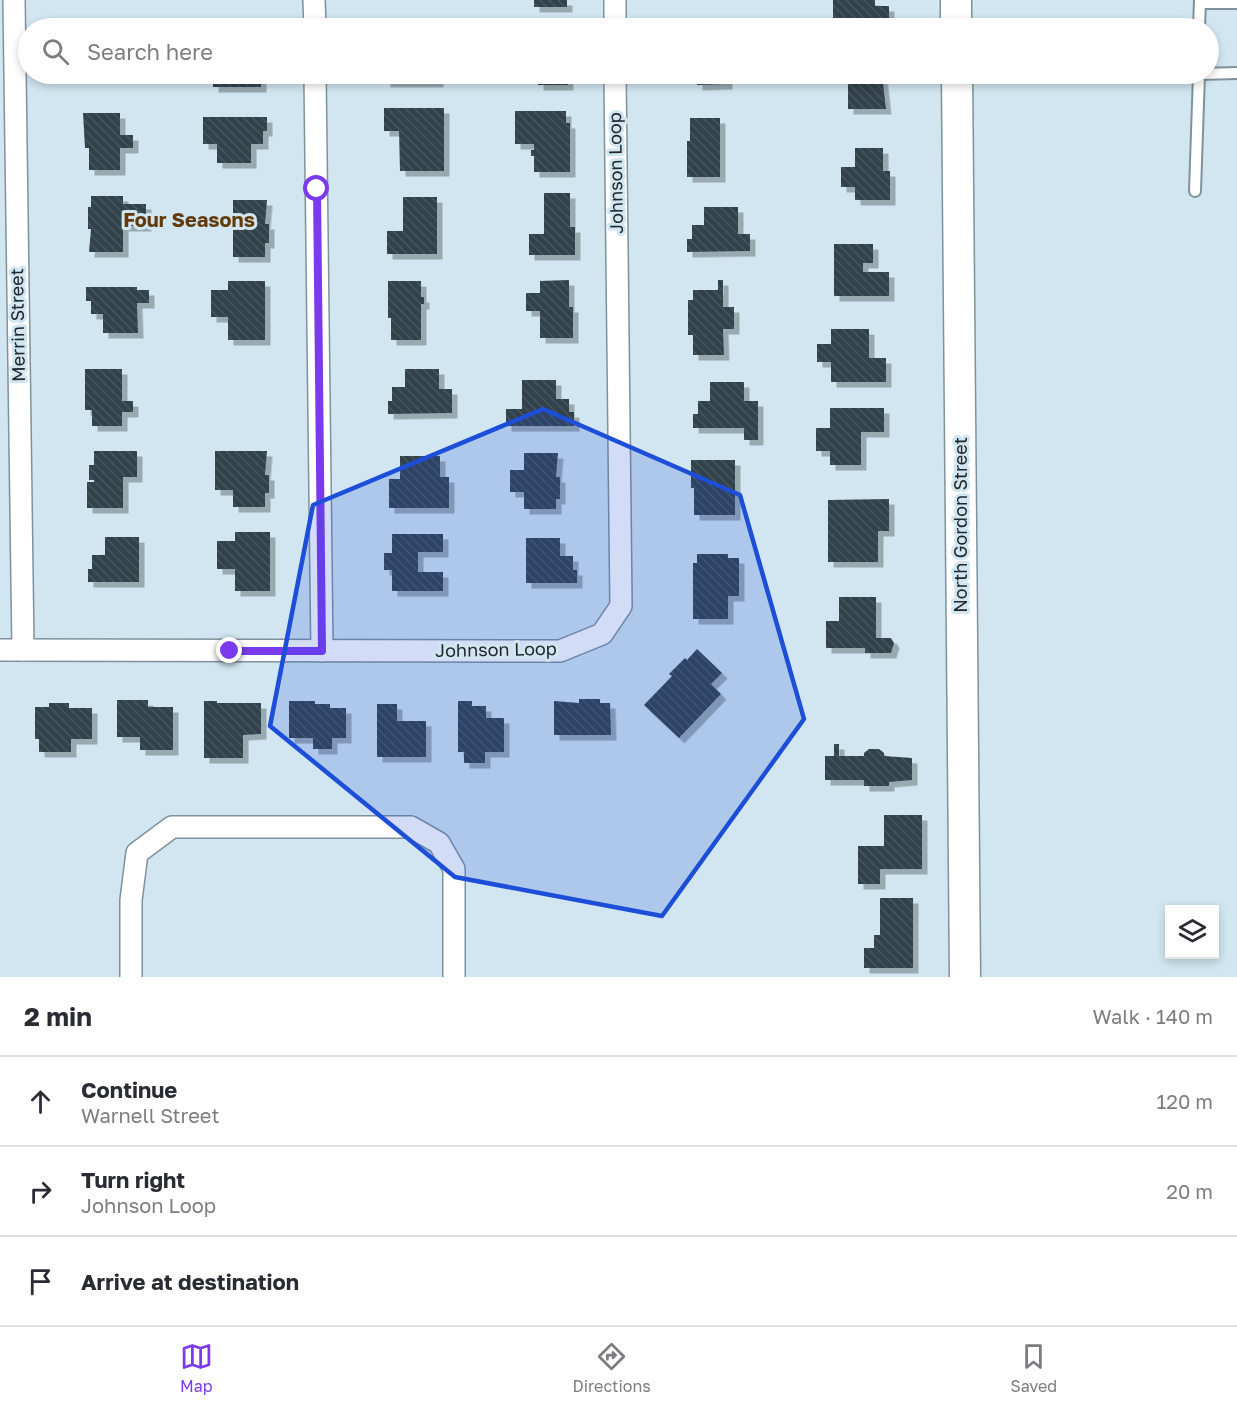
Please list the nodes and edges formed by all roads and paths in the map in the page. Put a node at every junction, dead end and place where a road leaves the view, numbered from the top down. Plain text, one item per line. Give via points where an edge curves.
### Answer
1 (14, 0) edge
2 (314, 0) edge
3 (615, 0) edge
4 (956, 0) edge
5 (1200, 1) edge
6 (1237, 3) edge
7 (315, 18) edge
8 (615, 18) edge
9 (956, 18) edge
10 (1199, 18) edge
11 (1219, 73) edge
12 (1237, 73) edge
13 (315, 84) edge
14 (615, 84) edge
15 (957, 84) edge
16 (1199, 84) edge
17 (1195, 191) dead end
18 (0, 650) edge
19 (23, 650) junction
20 (322, 651) junction
21 (131, 977) edge
22 (454, 977) edge
23 (964, 977) edge

1 - 19 street, Merrin Street
2 - 7 street
3 - 8 street
4 - 9 street
5 - 6 lane
5 - 10 lane
11 - 12 lane
13 - 20 street
14 - 20 street, Johnson Loop via 621,606 602,634 560,651
15 - 23 street, North Gordon Street
16 - 17 lane
18 - 19 street, Johnson Loop
19 - 20 street, Johnson Loop
21 - 22 street via 131,900 137,852 172,826 411,826 439,843 453,869

